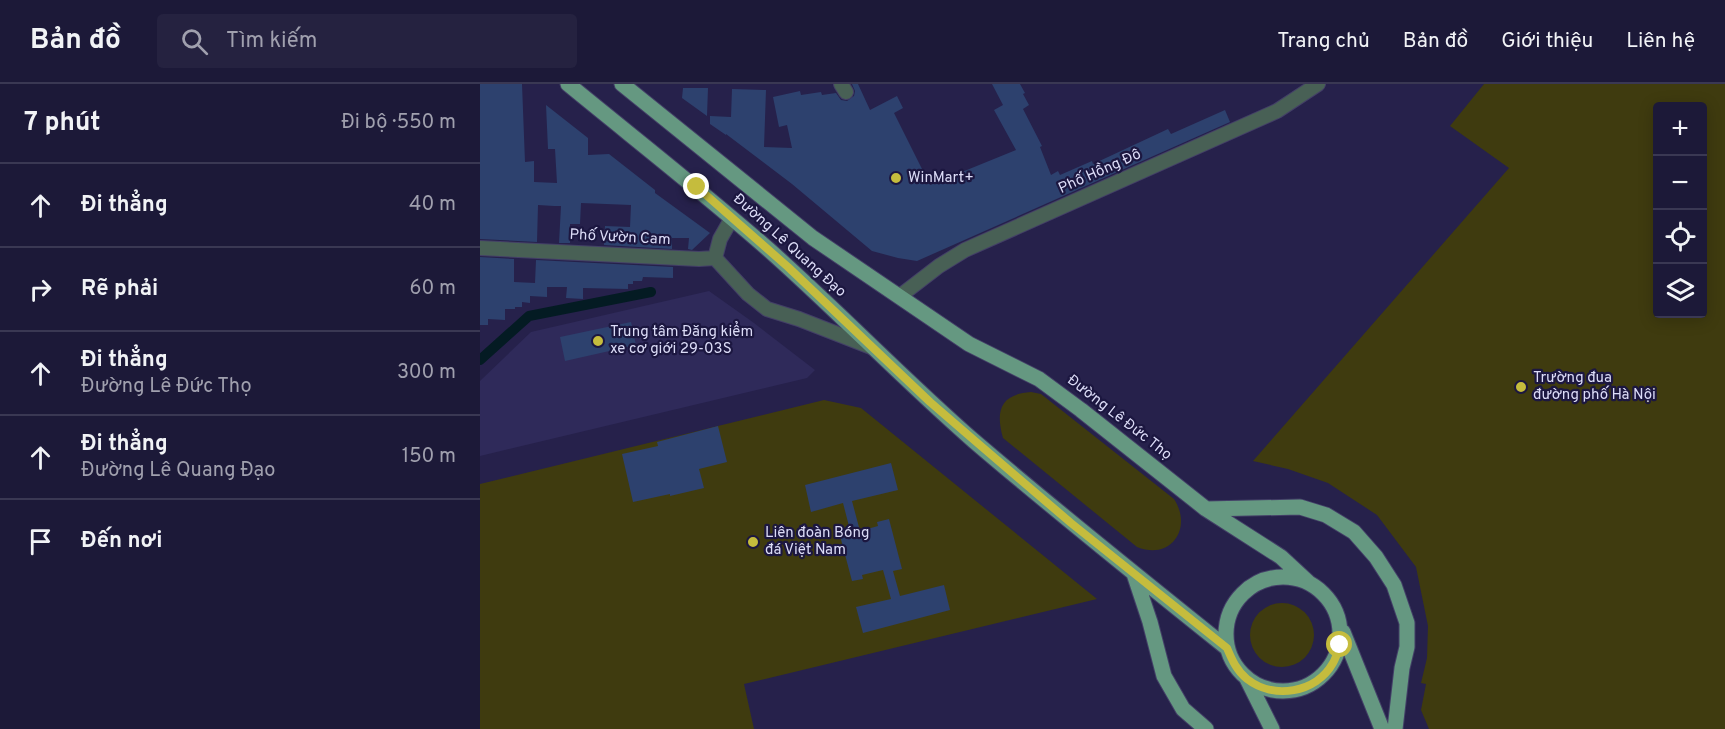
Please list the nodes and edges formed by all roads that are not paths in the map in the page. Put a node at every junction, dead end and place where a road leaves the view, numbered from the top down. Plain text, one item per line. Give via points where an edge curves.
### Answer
1 (568, 84) edge
2 (622, 84) edge
3 (1318, 84) edge
4 (732, 218) junction
5 (480, 248) edge
6 (715, 258) junction
7 (900, 296) junction
8 (871, 347) junction
9 (1206, 508) junction
10 (1134, 574) junction
11 (1308, 582) junction
12 (1340, 626) junction
13 (1227, 648) junction
14 (1247, 679) junction
15 (1206, 729) edge
16 (1272, 729) edge
17 (1382, 729) edge
18 (1395, 729) edge

1 - 4 main road, Đường Lê Quang Đạo
2 - 7 main road, Đường Lê Quang Đạo via 813,238
3 - 7 street, Phố Hồng Đô via 1277,111 965,249
4 - 6 street
4 - 8 main road, Đường Lê Quang Đạo
5 - 6 street, Phố Vườn Cam
6 - 8 street via 767,309
7 - 9 main road, Đường Lê Đức Thọ via 969,344 1039,379
8 - 10 main road via 974,440
9 - 11 main road, Đường Lê Đức Thọ via 1281,557
9 - 18 main road via 1300,507 1326,515 1354,532 1376,557 1394,585 1407,623
10 - 13 main road
10 - 15 main road via 1164,676 1183,709
11 - 12 main road via 1324,593 1335,608
11 - 13 main road via 1290,576 1272,577 1239,596 1229,612
12 - 14 main road via 1340,645 1333,664 1303,688 1283,692 1264,689
12 - 17 main road
13 - 14 main road via 1234,666
14 - 16 main road

